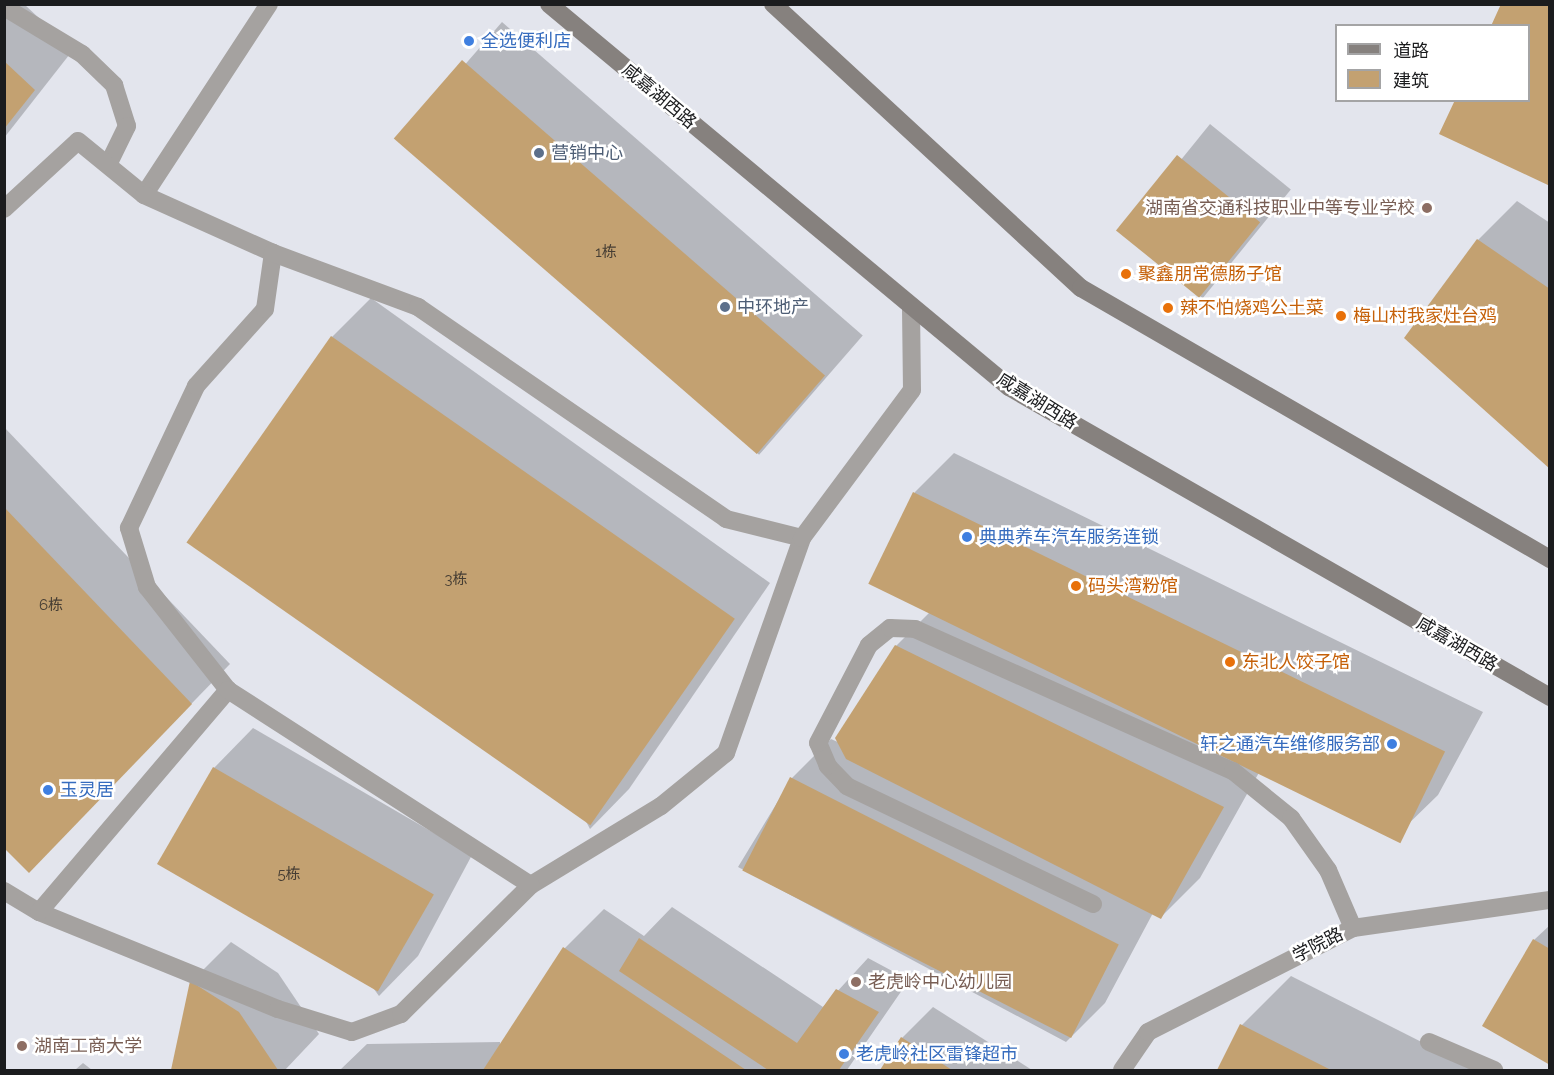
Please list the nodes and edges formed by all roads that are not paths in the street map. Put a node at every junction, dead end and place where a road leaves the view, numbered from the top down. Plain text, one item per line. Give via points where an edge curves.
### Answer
1 (269, 4) edge
2 (549, 4) edge
3 (773, 4) edge
4 (4, 7) edge
5 (108, 165) junction
6 (144, 195) junction
7 (4, 209) edge
8 (273, 253) junction
9 (911, 306) junction
10 (802, 538) junction
11 (1550, 559) edge
12 (228, 690) junction
13 (1550, 697) edge
14 (531, 885) junction
15 (4, 891) edge
16 (1550, 900) edge
17 (1093, 904) dead end
18 (39, 912) junction
19 (1353, 928) junction
20 (1429, 1042) dead end
21 (1122, 1071) edge
22 (1494, 1071) edge

1 - 6 street
2 - 9 main road, 咸嘉湖西路
3 - 11 main road via 1081,288
4 - 5 street via 82,54 114,85 128,126
5 - 6 street
5 - 7 street via 78,141
6 - 8 street
8 - 10 street via 418,307 726,519
8 - 12 street via 265,309 196,386 129,528 147,587
9 - 10 street via 912,390
9 - 13 main road, 咸嘉湖西路 via 1009,387
10 - 14 street via 726,753 662,806
12 - 14 street
12 - 18 street
14 - 18 street via 401,1014 352,1032 278,1009
15 - 18 street
16 - 19 street, 学院路
17 - 19 street via 847,786 828,766 818,743 869,645 890,628 915,629 1233,771 1291,818 1328,870
19 - 21 street, 学院路 via 1148,1032
20 - 22 street

